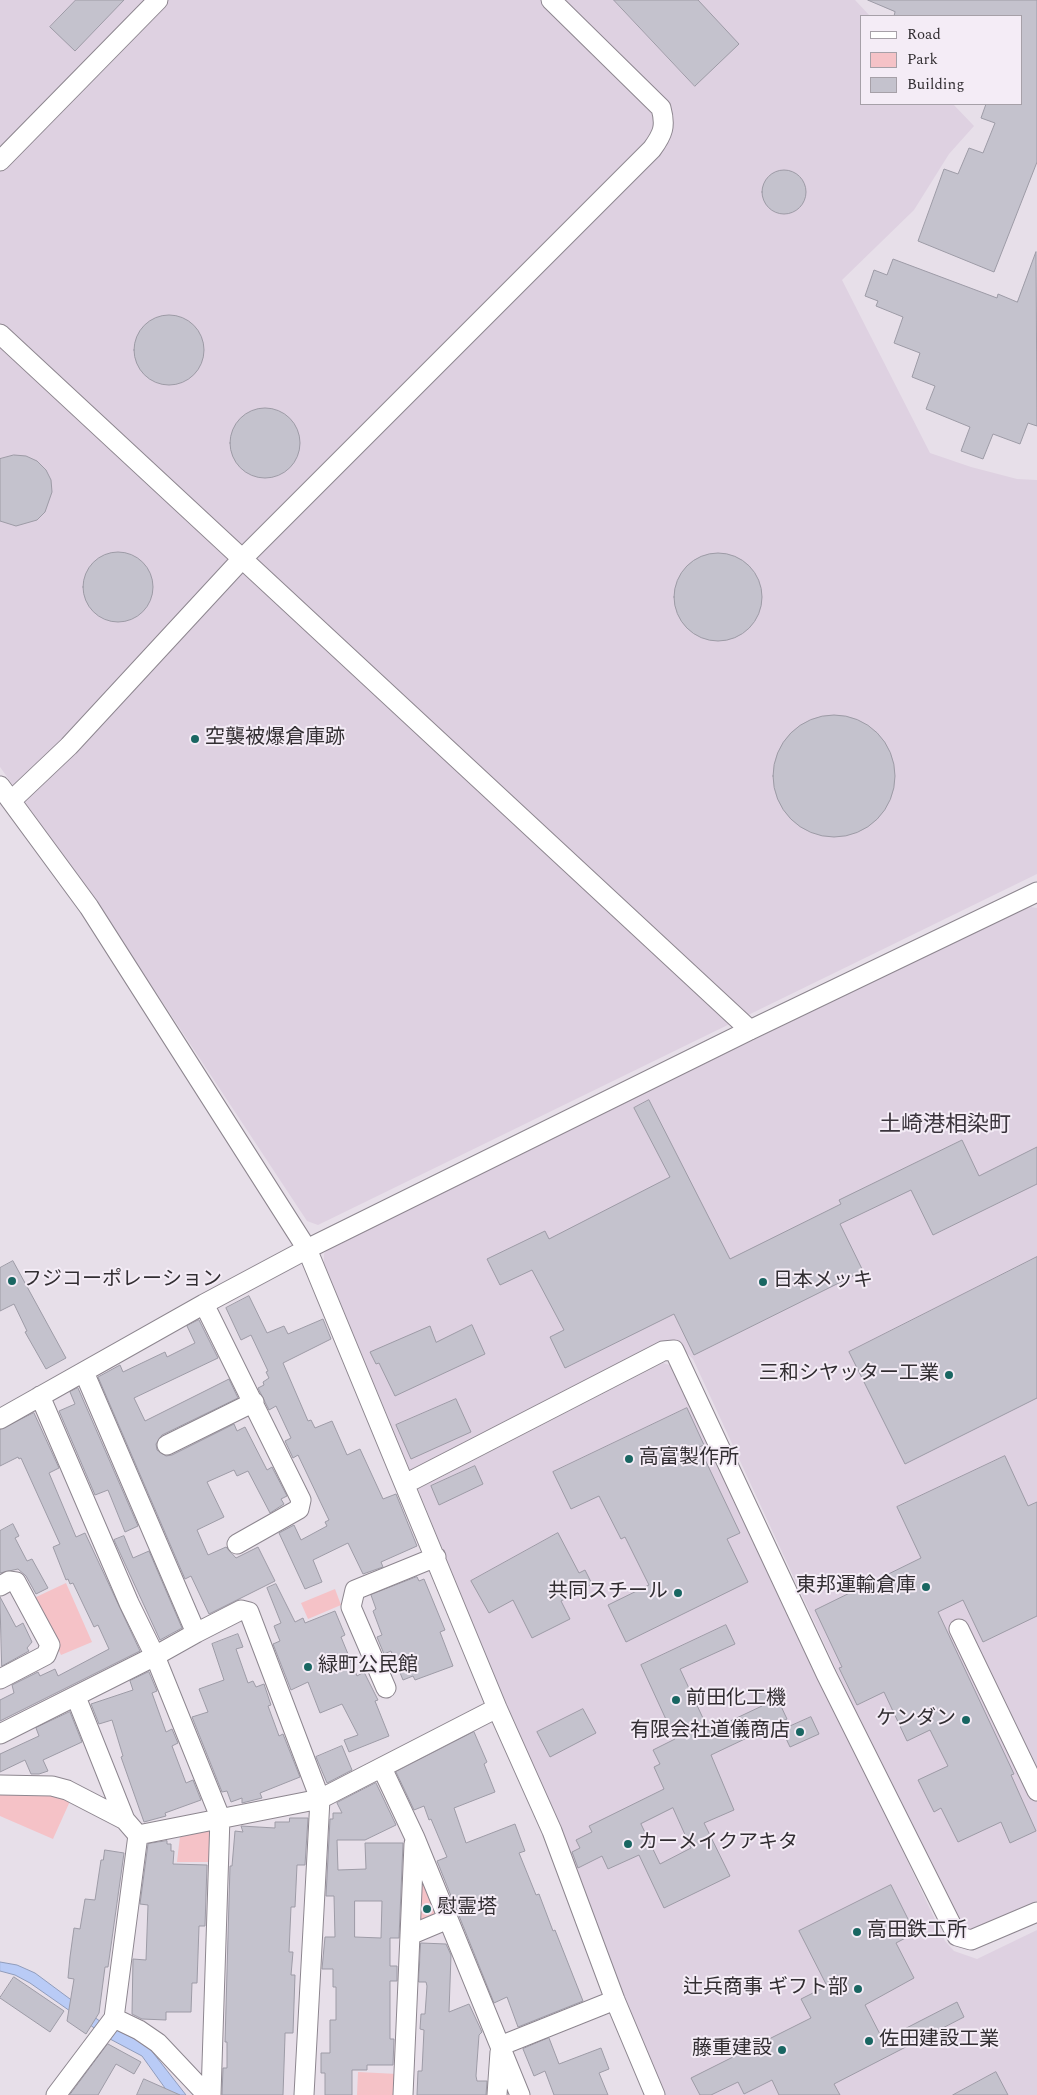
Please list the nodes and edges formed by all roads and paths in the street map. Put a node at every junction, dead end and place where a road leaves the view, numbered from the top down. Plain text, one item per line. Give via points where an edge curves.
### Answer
1 (158, 0) edge
2 (551, 0) edge
3 (0, 161) edge
4 (0, 334) edge
5 (241, 560) junction
6 (6, 794) edge
7 (1037, 892) edge
8 (750, 1030) junction
9 (307, 1250) junction
10 (204, 1304) junction
11 (84, 1372) junction
12 (40, 1396) junction
13 (254, 1402) junction
14 (0, 1419) edge
15 (167, 1445) dead end
16 (405, 1484) junction
17 (237, 1544) dead end
18 (436, 1557) junction
19 (0, 1586) edge
20 (959, 1628) dead end
21 (196, 1633) junction
22 (156, 1656) junction
23 (0, 1679) edge
24 (386, 1688) dead end
25 (76, 1697) junction
26 (497, 1708) junction
27 (0, 1734) edge
28 (382, 1768) junction
29 (0, 1785) edge
30 (1037, 1791) edge
31 (320, 1799) junction
32 (220, 1817) junction
33 (125, 1820) junction
34 (138, 1835) junction
35 (415, 1838) junction
36 (1037, 1912) edge
37 (448, 1919) junction
38 (410, 1935) junction
39 (615, 2000) junction
40 (112, 2020) junction
41 (500, 2046) junction
42 (56, 2095) edge
43 (207, 2095) edge
44 (211, 2095) edge
45 (304, 2095) edge
46 (403, 2095) edge
47 (497, 2095) edge
48 (520, 2095) edge
49 (655, 2095) edge

1 - 3 street
2 - 5 street via 661,108 665,122 662,136
4 - 5 street
5 - 6 street via 69,746
5 - 8 street
6 - 9 street via 88,907
7 - 8 street
8 - 9 street
9 - 10 street
9 - 16 street
10 - 11 street
10 - 13 street
11 - 12 street
11 - 21 street
12 - 14 street
12 - 22 street via 129,1604
13 - 15 street
13 - 17 street via 301,1500 299,1509
16 - 18 street
16 - 36 street via 663,1351 674,1350 826,1674 957,1936 971,1940
18 - 24 street via 355,1590 351,1607
18 - 26 street
19 - 23 street via 9,1581 16,1582 50,1645 46,1655
20 - 30 street
21 - 22 street
21 - 31 street via 241,1610 249,1612
22 - 25 street
22 - 32 street
25 - 27 street
25 - 33 street
26 - 28 street
26 - 39 street via 552,1831
28 - 31 street
28 - 35 street
29 - 33 street via 52,1786 67,1790
31 - 32 street
31 - 45 street
32 - 34 street
32 - 44 street
33 - 34 street
34 - 40 street
35 - 37 street
35 - 38 street
37 - 38 street
37 - 41 street
38 - 46 street
39 - 41 street
39 - 49 street
40 - 42 street
40 - 43 street via 139,2030 158,2043
41 - 47 street
41 - 48 street

